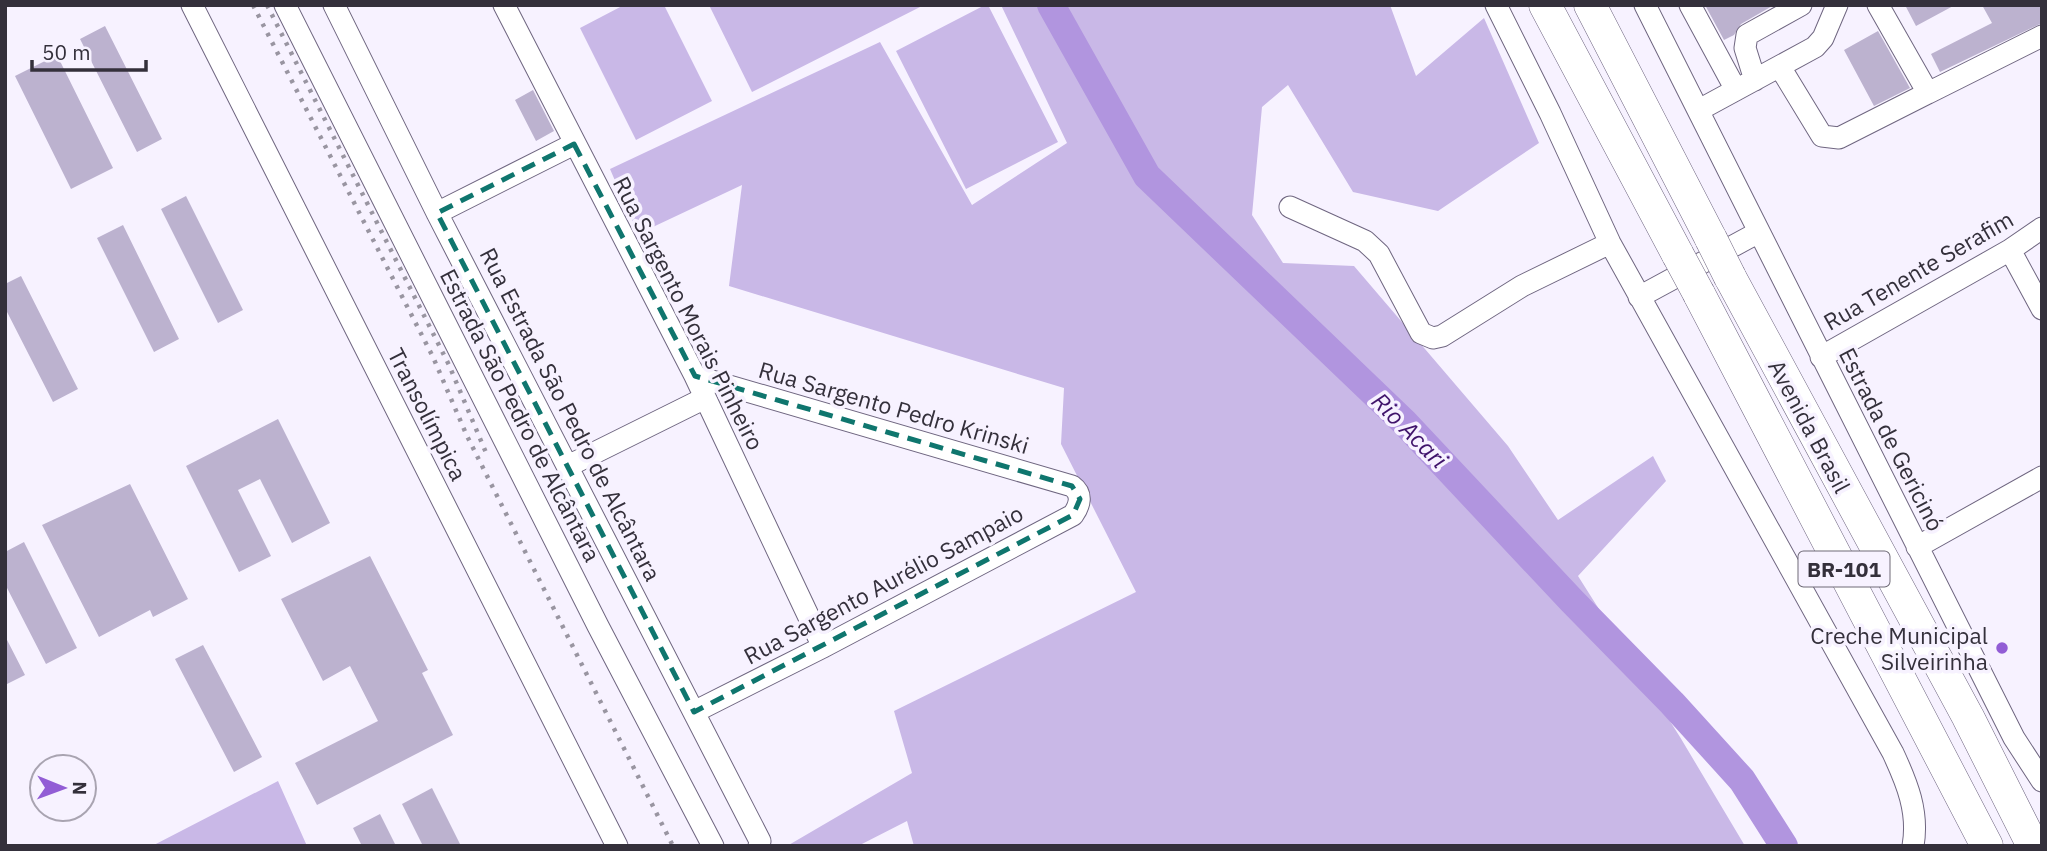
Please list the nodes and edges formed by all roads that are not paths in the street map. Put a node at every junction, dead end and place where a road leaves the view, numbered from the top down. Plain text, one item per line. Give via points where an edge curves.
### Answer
1 (192, 5) edge
2 (334, 5) edge
3 (504, 5) edge
4 (1496, 5) edge
5 (1545, 5) edge
6 (1590, 5) edge
7 (1645, 5) edge
8 (1690, 5) edge
9 (1801, 5) edge
10 (1837, 5) edge
11 (1878, 5) edge
12 (292, 7) edge
13 (2042, 36) edge
14 (1780, 67) junction
15 (1755, 80) junction
16 (1735, 90) junction
17 (1928, 93) junction
18 (1699, 110) junction
19 (574, 144) junction
20 (1290, 207) dead end
21 (437, 212) junction
22 (2042, 228) edge
23 (1759, 232) junction
24 (1610, 243) junction
25 (2010, 250) junction
26 (1639, 297) junction
27 (2042, 309) edge
28 (1821, 356) junction
29 (695, 376) junction
30 (705, 398) junction
31 (568, 466) junction
32 (2042, 477) edge
33 (1077, 490) joint
34 (1917, 547) junction
35 (823, 647) junction
36 (694, 712) junction
37 (2040, 775) edge
38 (2008, 794) junction
39 (2042, 832) edge
40 (617, 846) edge
41 (713, 846) edge
42 (759, 846) edge
43 (1913, 846) edge
44 (1987, 846) edge
45 (2033, 846) edge

1 - 40 street, Transolímpica
2 - 21 street, Rua Estrada São Pedro de Alcântara
3 - 19 street, Rua Sargento Morais Pinheiro
4 - 24 street
5 - 44 highway, Avenida Brasil / BR-101, bridge
6 - 38 highway, Avenida Brasil / BR-101, bridge via 1730,277
7 - 18 street, Estrada de Gericinó
8 - 16 street
9 - 15 street via 1747,36 1745,48
10 - 14 street via 1820,42
11 - 17 street
12 - 41 street, Estrada São Pedro de Alcântara via 598,626
13 - 17 street
14 - 15 street
14 - 17 street via 1822,136 1839,138
15 - 16 street
16 - 18 street
18 - 23 street, Estrada de Gericinó
19 - 21 street
19 - 29 street, Rua Sargento Morais Pinheiro
20 - 24 street via 1365,241 1379,254 1421,332 1433,338 1522,286
21 - 31 street, Rua Estrada São Pedro de Alcântara
22 - 25 street, Rua Tenente Serafim
23 - 26 street
23 - 28 street, Estrada de Gericinó
24 - 26 street
25 - 27 street
25 - 28 street, Rua Tenente Serafim
26 - 43 street via 1893,752 1912,800
28 - 34 street, Estrada de Gericinó
29 - 30 street, Rua Sargento Morais Pinheiro
29 - 33 street, Rua Sargento Pedro Krinski
30 - 31 street
30 - 35 street, Rua Sargento Morais Pinheiro
31 - 36 street, Rua Estrada São Pedro de Alcântara
32 - 34 street
33 - 35 street, Rua Sargento Aurélio Sampaio via 1080,499 1073,514
34 - 37 street, Estrada de Gericinó via 2014,738
35 - 36 street, Rua Sargento Aurélio Sampaio
36 - 42 street, Rua Estrada São Pedro de Alcântara
38 - 39 highway
38 - 45 highway, Avenida Brasil / BR-101

